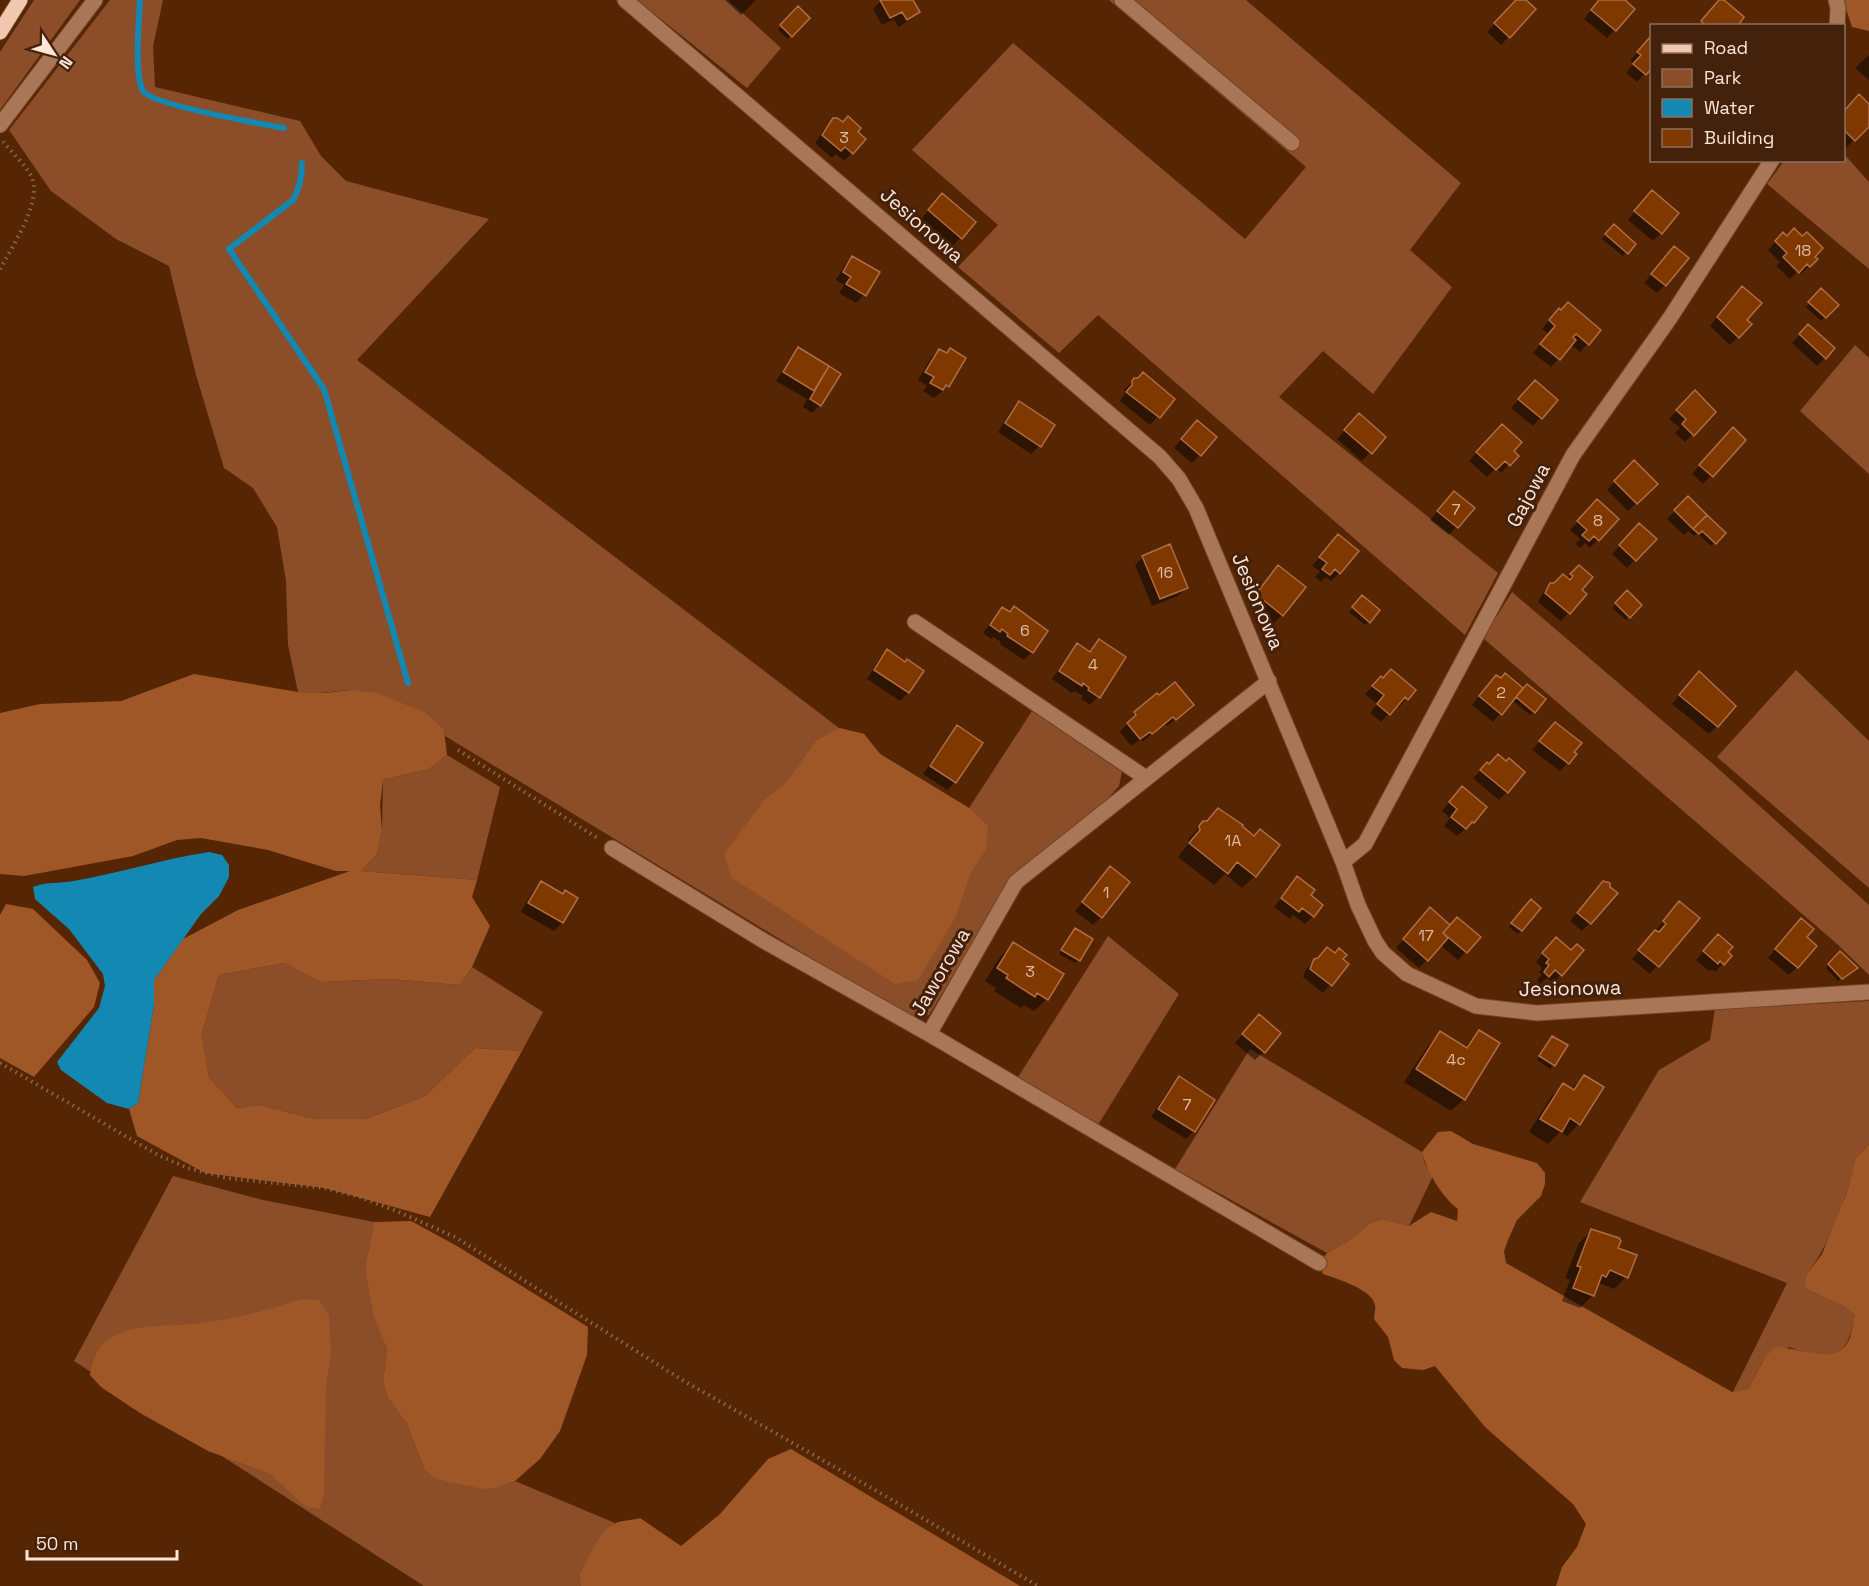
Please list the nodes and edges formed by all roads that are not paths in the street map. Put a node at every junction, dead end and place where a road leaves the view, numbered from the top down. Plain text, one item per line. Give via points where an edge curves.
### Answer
1 (20, 0) edge
2 (95, 0) edge
3 (626, 0) edge
4 (1122, 0) edge
5 (1836, 0) edge
6 (1838, 24) edge
7 (0, 32) edge
8 (0, 125) edge
9 (1292, 143) dead end
10 (1771, 162) edge
11 (915, 622) dead end
12 (1269, 681) junction
13 (1146, 778) junction
14 (612, 848) road end
15 (1343, 862) junction
16 (1869, 992) edge
17 (929, 1034) junction
18 (1319, 1263) dead end

1 - 7 main road
2 - 8 street
3 - 12 street, Jesionowa via 1160,457 1196,508
4 - 9 street
5 - 6 street
10 - 15 street, Gajowa via 1670,318 1573,455 1365,844
11 - 13 street
12 - 13 street, Jaworowa
12 - 15 street, Jesionowa
13 - 17 street, Jaworowa via 1016,882
14 - 17 street via 764,941
15 - 16 street, Jesionowa via 1358,905 1383,953 1407,974 1476,1006 1537,1013
17 - 18 street, Jaworowa

